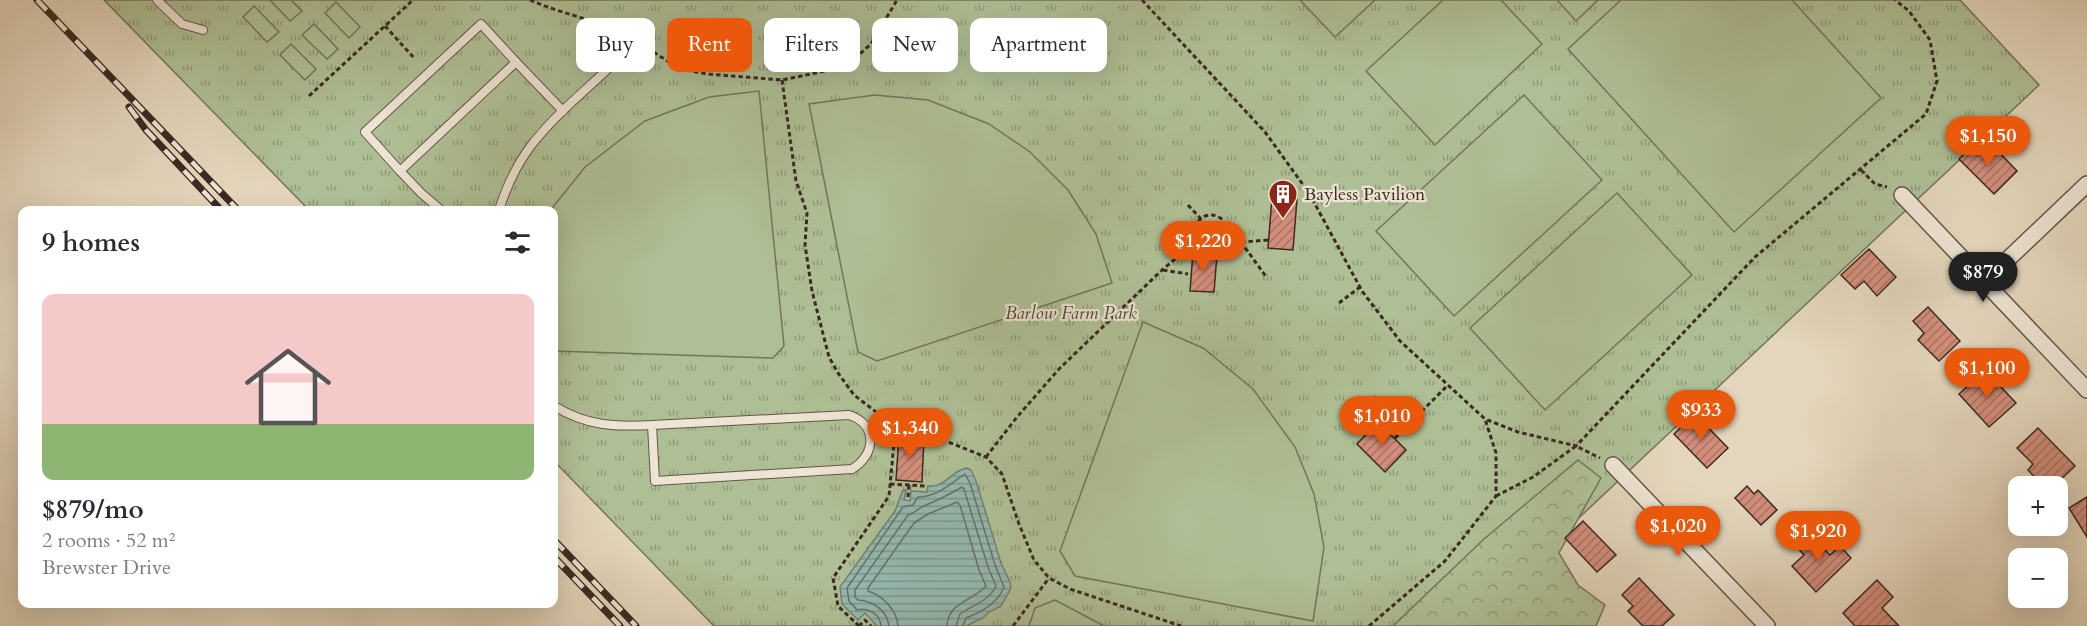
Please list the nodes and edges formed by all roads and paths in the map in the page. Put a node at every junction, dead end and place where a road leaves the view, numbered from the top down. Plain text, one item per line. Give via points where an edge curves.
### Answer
1 (156, 0) edge
2 (413, 0) edge
3 (530, 0) edge
4 (897, 0) edge
5 (1142, 0) edge
6 (1895, 0) edge
7 (385, 26) junction
8 (203, 30) dead end
9 (415, 59) dead end
10 (516, 62) junction
11 (605, 72) edge
12 (782, 80) junction
13 (309, 96) dead end
14 (563, 111) junction
15 (1861, 170) junction
16 (400, 171) junction
17 (2087, 184) edge
18 (1902, 195) joint
19 (1188, 205) dead end
20 (436, 206) edge
21 (500, 206) edge
22 (1201, 219) junction
23 (1226, 238) junction
24 (1198, 240) junction
25 (1269, 240) dead end
26 (1241, 242) junction
27 (1206, 247) junction
28 (1205, 253) dead end
29 (1161, 270) junction
30 (1188, 274) dead end
31 (1267, 278) dead end
32 (1985, 280) junction
33 (1360, 287) junction
34 (1339, 303) dead end
35 (1448, 385) junction
36 (2087, 390) edge
37 (558, 408) edge
38 (1485, 419) junction
39 (896, 422) junction
40 (652, 424) junction
41 (1395, 438) dead end
42 (1576, 446) junction
43 (986, 457) junction
44 (1612, 465) joint
45 (890, 484) junction
46 (909, 485) junction
47 (926, 486) dead end
48 (1496, 496) junction
49 (908, 497) dead end
50 (1049, 578) junction
51 (859, 626) edge
52 (871, 626) edge
53 (1013, 626) edge
54 (1181, 626) edge
55 (1369, 626) edge
56 (1767, 626) edge

1 - 8 lane via 182,24
2 - 7 path
3 - 12 path via 618,31 686,70
4 - 12 path via 871,44 852,61
5 - 33 path via 1265,132 1309,193
6 - 15 path via 1909,11 1930,40 1937,81 1926,114
7 - 9 path
7 - 13 path
10 - 14 lane
10 - 16 lane
10 - 16 lane via 481,24 364,132
11 - 14 lane
12 - 39 path via 796,181 807,213 805,245 812,291 829,357 854,395
14 - 21 lane via 530,148
15 - 18 path via 1875,184
15 - 42 path via 1755,257
16 - 20 lane
17 - 32 street
18 - 32 street
19 - 22 path
22 - 23 path via 1210,215 1220,218 1226,225
22 - 24 path via 1195,229
23 - 26 path
23 - 27 path via 1217,247
24 - 27 path
24 - 29 path
25 - 26 path
26 - 31 path
27 - 28 path
29 - 30 path
29 - 43 path via 1059,369
32 - 36 street
33 - 34 path
33 - 35 path via 1400,341
35 - 38 path
35 - 41 path
37 - 40 lane via 590,424
38 - 42 path via 1518,432
38 - 48 path via 1496,453
39 - 43 path
39 - 45 path
40 - 40 lane via 849,415 864,425 871,444 862,463 852,469 655,481
42 - 44 path
42 - 48 path via 1533,477
43 - 50 path via 1002,474 1034,560
44 - 56 street
45 - 46 path
45 - 51 path via 889,496 833,578 838,606
46 - 47 path
46 - 49 path
48 - 55 path via 1445,561
50 - 53 path
50 - 54 path via 1070,589
51 - 52 path via 865,620

